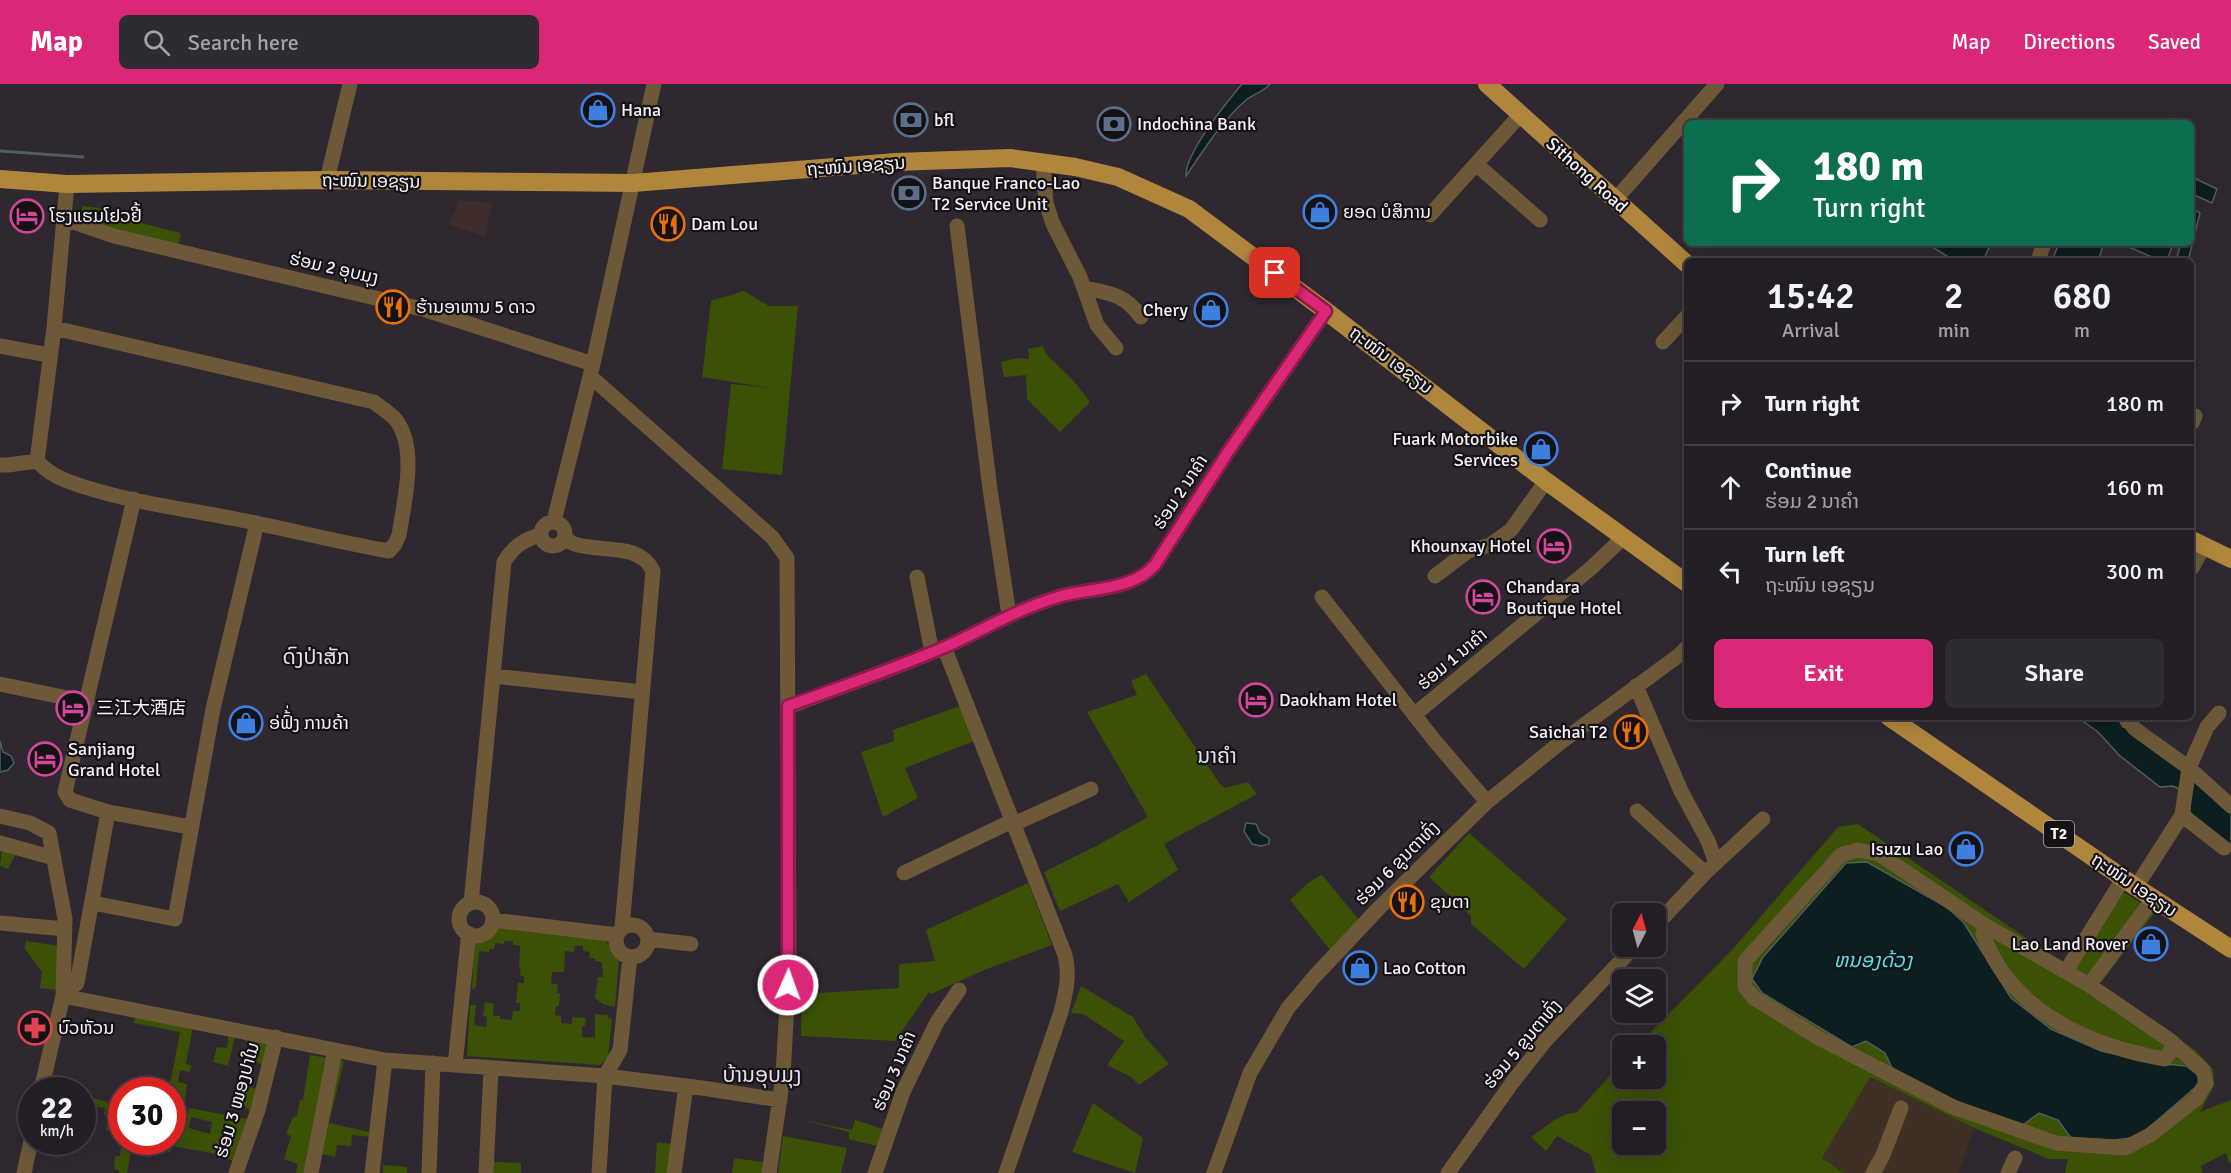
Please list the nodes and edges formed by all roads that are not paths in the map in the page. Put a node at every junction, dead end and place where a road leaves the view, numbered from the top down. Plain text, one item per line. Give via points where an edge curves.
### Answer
1 (350, 84) edge
2 (654, 84) edge
3 (1487, 84) edge
4 (1717, 84) edge
5 (1521, 114) junction
6 (1685, 120) edge
7 (1684, 122) edge
8 (1043, 163) junction
9 (1476, 164) junction
10 (0, 179) edge
11 (327, 180) junction
12 (633, 183) junction
13 (67, 184) junction
14 (1615, 200) junction
15 (1430, 215) dead end
16 (64, 219) junction
17 (1540, 220) dead end
18 (957, 225) dead end
19 (1684, 262) edge
20 (1084, 288) junction
21 (1326, 311) junction
22 (1141, 317) dead end
23 (1684, 319) edge
24 (54, 328) junction
25 (1663, 342) dead end
26 (0, 346) edge
27 (1116, 348) dead end
28 (49, 355) junction
29 (591, 370) junction
30 (38, 461) junction
31 (0, 465) edge
32 (1546, 481) junction
33 (134, 500) junction
34 (554, 521) junction
35 (257, 523) junction
36 (540, 535) junction
37 (1623, 538) junction
38 (564, 539) junction
39 (2198, 543) edge
40 (2231, 559) edge
41 (2194, 560) edge
42 (1435, 576) dead end
43 (917, 578) dead end
44 (1684, 581) edge
45 (1322, 597) dead end
46 (1010, 615) junction
47 (938, 650) junction
48 (1684, 650) edge
49 (493, 676) junction
50 (0, 684) edge
51 (1636, 686) junction
52 (642, 692) junction
53 (87, 702) junction
54 (788, 706) junction
55 (2219, 713) dead end
56 (1414, 715) junction
57 (1893, 720) edge
58 (2128, 720) edge
59 (2188, 769) junction
60 (1091, 789) dead end
61 (1487, 802) junction
62 (2230, 803) edge
63 (1637, 811) dead end
64 (108, 812) junction
65 (2182, 815) junction
66 (0, 816) edge
67 (1763, 819) dead end
68 (1013, 823) junction
69 (190, 827) junction
70 (0, 843) edge
71 (2224, 848) dead end
72 (54, 858) junction
73 (1711, 868) junction
74 (904, 873) dead end
75 (2130, 883) junction
76 (2153, 899) junction
77 (93, 903) junction
78 (471, 903) junction
79 (1666, 915) edge
80 (493, 920) junction
81 (0, 923) edge
82 (1986, 926) junction
83 (65, 929) junction
84 (619, 931) junction
85 (470, 934) junction
86 (648, 939) junction
87 (691, 944) dead end
88 (2231, 949) edge
89 (630, 957) junction
90 (1625, 957) edge
91 (2066, 971) junction
92 (2089, 985) junction
93 (959, 990) dead end
94 (63, 996) junction
95 (276, 1037) junction
96 (2171, 1041) junction
97 (335, 1050) junction
98 (385, 1060) junction
99 (434, 1063) junction
100 (455, 1065) junction
101 (491, 1069) junction
102 (605, 1076) junction
103 (44, 1077) edge
104 (686, 1086) junction
105 (780, 1100) junction
106 (1901, 1108) dead end
107 (28, 1155) edge
108 (2014, 1158) dead end
109 (24, 1173) edge
110 (236, 1173) edge
111 (311, 1173) edge
112 (372, 1173) edge
113 (429, 1173) edge
114 (486, 1173) edge
115 (599, 1173) edge
116 (674, 1173) edge
117 (769, 1173) edge
118 (875, 1173) edge
119 (1006, 1173) edge
120 (1214, 1173) edge
121 (1448, 1173) edge
122 (1873, 1173) edge
123 (2008, 1173) edge

1 - 11 street
2 - 12 street
3 - 5 main road, Sithong Road
4 - 6 street
5 - 9 street
5 - 14 main road, Sithong Road
7 - 14 street
8 - 12 main road, ຖະໜົນ ເອຊຽນ via 1010,158 896,162
8 - 20 street via 1049,214
8 - 21 main road, ຖະໜົນ ເອຊຽນ via 1118,177 1189,209
9 - 15 street
9 - 17 street
10 - 13 main road, ຖະໜົນ ເອຊຽນ
11 - 12 main road, ຖະໜົນ ເອຊຽນ
11 - 13 main road, ຖະໜົນ ເອຊຽນ
12 - 29 street
13 - 16 street
14 - 19 main road, Sithong Road
16 - 24 street
16 - 29 street, ຮ່ອມ 2 ອຸບມຸງ via 114,236 426,310
18 - 46 street
20 - 22 street via 1123,298
20 - 27 street via 1097,325
21 - 32 main road, ຖະໜົນ ເອຊຽນ
21 - 46 street, ຮ່ອມ 2 ນາຄຳ via 1148,573 1119,585 1059,597
23 - 25 street
24 - 28 street
24 - 35 street via 361,398 374,402 396,421 406,441 408,471 399,535 389,550
26 - 28 street
28 - 30 street
29 - 34 street
29 - 54 street via 772,537 787,558
30 - 31 street
30 - 33 street via 47,472 68,481
32 - 37 main road, ຖະໜົນ ເອຊຽນ
32 - 42 street via 1511,530 1490,545 1468,551
33 - 35 street
33 - 53 street
34 - 36 street via 546,524
34 - 38 street via 564,528
35 - 69 street via 216,692
36 - 38 street via 551,546
36 - 49 street via 522,541 504,562
37 - 44 main road, ຖະໜົນ ເອຊຽນ
37 - 56 street, ຮ່ອມ 1 ນາຄຳ
38 - 52 street via 578,545 632,552 651,567
39 - 40 main road
39 - 41 street
43 - 47 street
45 - 56 street
46 - 47 street, ຮ່ອມ 2 ນາຄຳ
47 - 54 street, ຮ່ອມ 2 ນາຄຳ
47 - 68 street
48 - 51 street, ຮ່ອມ 6 ຂູນຕາທົ່ງ
49 - 52 street
49 - 78 street
50 - 53 street
51 - 61 street, ຮ່ອມ 6 ຂູນຕາທົ່ງ
51 - 73 street via 1681,791 1708,841
52 - 84 street
53 - 64 street via 65,792 70,800
54 - 105 street via 789,967
55 - 59 street via 2207,727
56 - 61 street
57 - 75 main road, ຖະໜົນ ເອຊຽນ / T2
58 - 59 street
59 - 62 street
59 - 65 street
60 - 68 street
61 - 120 street, ຮ່ອມ 6 ຂູນຕາທົ່ງ via 1379,908 1288,1008 1250,1073
63 - 73 street
64 - 69 street
64 - 77 street
65 - 71 street
65 - 75 street
66 - 72 street via 30,823 49,833
67 - 73 street
68 - 74 street
68 - 119 street via 1065,955 1068,977
69 - 77 street via 175,919
70 - 72 street
72 - 83 street
73 - 79 street
75 - 76 main road, ຖະໜົນ ເອຊຽນ / T2
75 - 91 street
76 - 88 main road, ຖະໜົນ ເອຊຽນ / T2
76 - 92 street
77 - 94 street via 77,983
78 - 80 street via 487,905
78 - 85 street via 462,909 459,920 463,930
80 - 84 street
80 - 85 street via 484,933
81 - 83 street
82 - 91 street
82 - 96 street via 1983,934 1989,950 2008,978 2063,1026 2091,1039 2165,1059 2171,1051
82 - 96 street via 1879,854 1858,850 1841,855 1744,961 1745,987 1754,998 1817,1037 1953,1107 2056,1143 2125,1148 2150,1135 2196,1099 2206,1083 2203,1070
83 - 94 street
84 - 86 street via 627,925 638,925
84 - 89 street via 617,948
85 - 100 street
86 - 87 street
86 - 89 street via 645,951
89 - 102 street via 620,1050
90 - 121 street, ຮ່ອມ 5 ຂູນຕາທົ່ງ via 1545,1041
91 - 92 street
92 - 96 street
93 - 118 street, ຮ່ອມ 3 ນາຄຳ via 937,1022 903,1092
94 - 95 street
94 - 103 street
95 - 97 street
95 - 110 street, ຮ່ອມ 3 ໜອງປາໃນ via 258,1110
97 - 98 street
97 - 111 street
98 - 99 street
98 - 112 street
99 - 100 street
99 - 113 street
100 - 101 street
101 - 102 street
101 - 114 street
102 - 104 street
102 - 115 street
104 - 105 street
104 - 116 street
105 - 117 street
106 - 122 street
107 - 109 street
108 - 123 street

